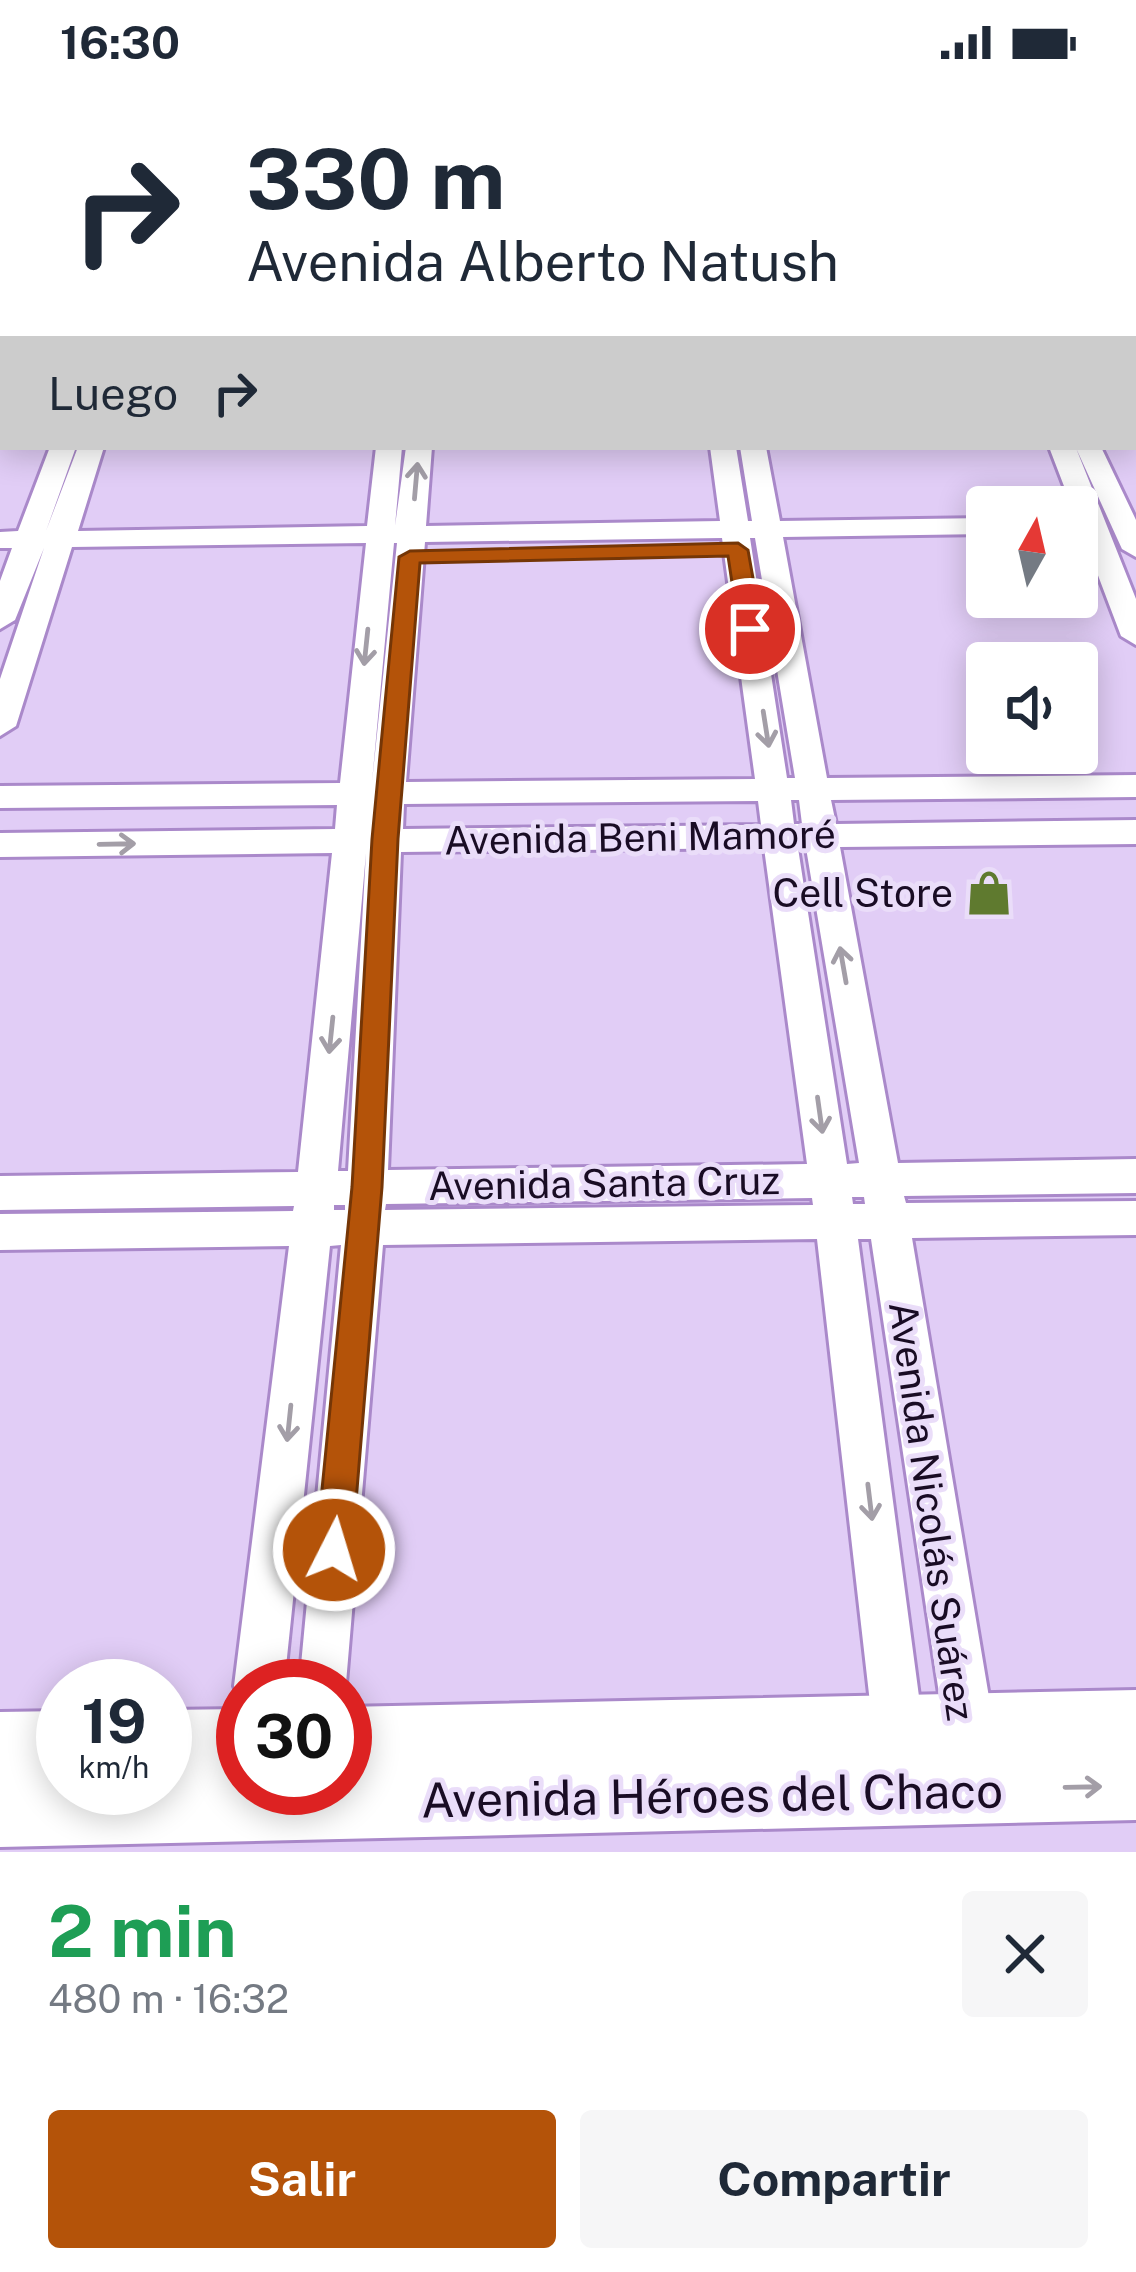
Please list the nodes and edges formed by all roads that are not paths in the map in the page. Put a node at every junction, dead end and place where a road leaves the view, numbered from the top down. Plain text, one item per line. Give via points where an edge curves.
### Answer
1 (62, 450) edge
2 (89, 450) edge
3 (389, 450) edge
4 (418, 450) edge
5 (724, 450) edge
6 (753, 450) edge
7 (1063, 450) edge
8 (1090, 450) edge
9 (1073, 486) edge
10 (966, 527) edge
11 (1098, 536) edge
12 (1134, 538) edge
13 (753, 540) junction
14 (394, 547) junction
15 (966, 547) edge
16 (27, 549) edge
17 (1098, 558) edge
18 (0, 620) edge
19 (1136, 636) edge
20 (0, 726) edge
21 (1136, 786) edge
22 (795, 788) junction
23 (371, 796) junction
24 (0, 797) edge
25 (1136, 832) edge
26 (801, 833) junction
27 (368, 840) junction
28 (0, 845) edge
29 (1136, 1176) edge
30 (879, 1178) junction
31 (828, 1179) junction
32 (0, 1193) edge
33 (364, 1207) junction
34 (314, 1208) junction
35 (1136, 1218) edge
36 (889, 1222) junction
37 (836, 1224) junction
38 (0, 1232) edge
39 (262, 1659) edge
40 (326, 1659) edge
41 (1136, 1724) edge
42 (898, 1729) junction
43 (372, 1740) edge
44 (36, 1745) edge
45 (0, 1746) edge
46 (958, 1758) junction
47 (216, 1783) edge
48 (1136, 1786) edge
49 (372, 1793) edge
50 (0, 1812) edge

1 - 16 street
2 - 16 street
3 - 14 street
14 -> 4 street
5 - 13 street, Avenida Nicolás Suárez
6 - 13 street, Avenida Nicolás Suárez
7 - 9 street
8 - 12 street
10 - 13 street
11 - 12 street
13 - 14 street
13 - 15 street
13 - 22 street, Avenida Nicolás Suárez
14 - 16 street
14 - 23 street
16 - 18 street
16 - 20 street
17 - 19 street
21 - 22 street, Avenida Beni Mamoré
22 - 23 street, Avenida Beni Mamoré
22 - 26 street, Avenida Nicolás Suárez
23 - 24 street, Avenida Beni Mamoré
23 - 27 street
25 - 26 street, Avenida Beni Mamoré
26 - 27 street, Avenida Beni Mamoré
30 -> 26 street, Avenida Nicolás Suárez
26 -> 31 street, Avenida Nicolás Suárez
28 -> 27 street, Avenida Beni Mamoré
27 - 33 street
27 -> 34 street
29 - 30 street, Avenida Santa Cruz
30 - 31 street, Avenida Santa Cruz
30 - 36 street, Avenida Nicolás Suárez
31 - 33 street, Avenida Santa Cruz
31 - 37 street, Avenida Nicolás Suárez
32 - 34 street, Avenida Santa Cruz
33 - 34 street, Avenida Santa Cruz
33 - 37 street, Avenida Santa Cruz
33 - 40 street
34 - 38 street, Avenida Santa Cruz
34 -> 39 street
35 - 36 street, Avenida Santa Cruz
36 - 37 street, Avenida Santa Cruz
36 - 46 street, Avenida Nicolás Suárez
37 -> 42 street, Avenida Nicolás Suárez
41 - 46 main road, Avenida Héroes del Chaco
42 - 43 main road, Avenida Héroes del Chaco
42 - 46 main road, Avenida Héroes del Chaco
44 - 45 main road
46 -> 48 main road, Avenida Héroes del Chaco
46 - 49 main road, Avenida Héroes del Chaco
47 - 50 main road, Avenida Héroes del Chaco

